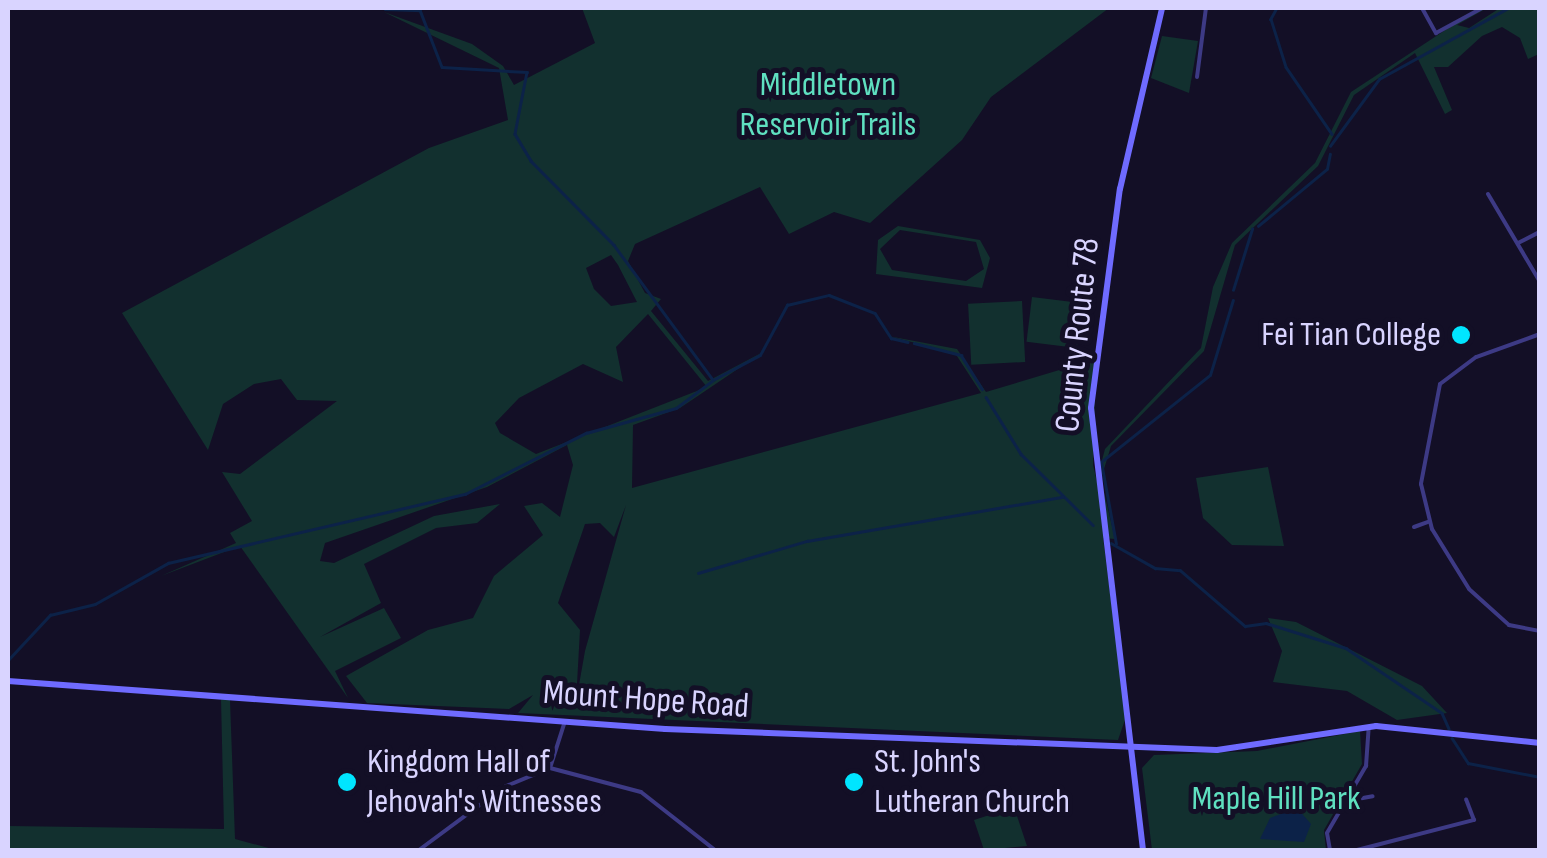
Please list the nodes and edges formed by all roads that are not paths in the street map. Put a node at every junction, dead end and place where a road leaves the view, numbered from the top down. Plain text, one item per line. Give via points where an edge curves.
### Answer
1 (1162, 8) edge
2 (1206, 8) edge
3 (1422, 8) edge
4 (1482, 8) edge
5 (1197, 77) dead end
6 (1488, 194) dead end
7 (1540, 232) edge
8 (1518, 242) junction
9 (1540, 282) edge
10 (1540, 334) edge
11 (1428, 522) junction
12 (1414, 527) dead end
13 (1540, 630) edge
14 (8, 682) edge
15 (565, 721) junction
16 (1369, 727) junction
17 (1540, 743) edge
18 (1133, 747) junction
19 (550, 768) junction
20 (1373, 796) dead end
21 (1466, 799) dead end
22 (1346, 801) junction
23 (420, 850) edge
24 (716, 850) edge
25 (1143, 850) edge
26 (1330, 850) edge
27 (1357, 850) edge

1 - 18 street, County Route 78 via 1122,175 1091,408
2 - 5 street
3 - 4 street via 1436,34
6 - 8 street
7 - 8 street
8 - 9 street
10 - 11 street via 1462,365 1436,390 1422,471
11 - 12 street
11 - 13 street via 1486,608
14 - 15 street, Mount Hope Road
15 - 18 street, Mount Hope Road
15 - 19 street
16 - 17 street, Mount Hope Road
16 - 18 street, Mount Hope Road via 1282,742
16 - 22 street via 1366,766
18 - 25 street, County Route 78
19 - 23 street via 504,786
19 - 24 street via 641,792
20 - 22 street
21 - 27 street via 1474,820
22 - 26 street via 1327,833

